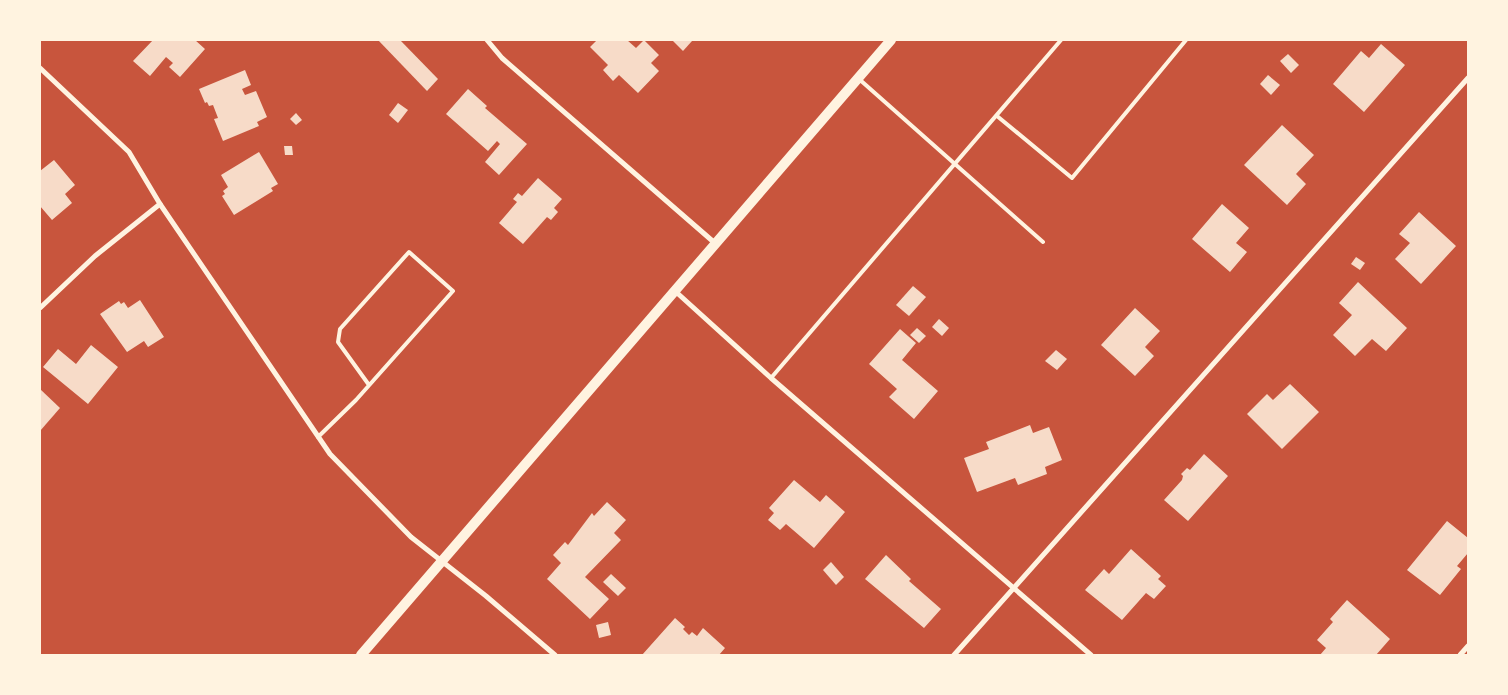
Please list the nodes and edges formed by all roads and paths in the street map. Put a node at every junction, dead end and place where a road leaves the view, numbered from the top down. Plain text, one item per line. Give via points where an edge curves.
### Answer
1 (487, 40) edge
2 (892, 40) edge
3 (1061, 40) edge
4 (1183, 41) edge
5 (40, 68) edge
6 (1468, 78) edge
7 (859, 79) junction
8 (997, 116) junction
9 (956, 164) junction
10 (160, 204) junction
11 (1043, 242) dead end
12 (717, 245) junction
13 (675, 291) junction
14 (40, 308) edge
15 (772, 378) junction
16 (369, 385) junction
17 (318, 437) junction
18 (442, 562) junction
19 (1014, 588) junction
20 (1468, 646) edge
21 (360, 655) edge
22 (555, 655) edge
23 (954, 655) edge
24 (1091, 655) edge
25 (1460, 655) edge

1 - 12 street via 502,58
2 - 7 main road
3 - 8 lane
4 - 8 lane via 1072,178
5 - 10 street via 129,152
6 - 19 street
7 - 9 lane
7 - 12 main road
8 - 9 lane
9 - 11 lane
9 - 15 lane
10 - 14 street via 96,256
10 - 17 street
12 - 13 main road
13 - 15 street
13 - 18 main road
15 - 19 street
16 - 16 lane via 453,291 409,252 340,329 338,342
16 - 17 lane
17 - 18 street via 330,454 411,537
18 - 21 main road
18 - 22 street
19 - 23 street
19 - 24 street
20 - 25 street

